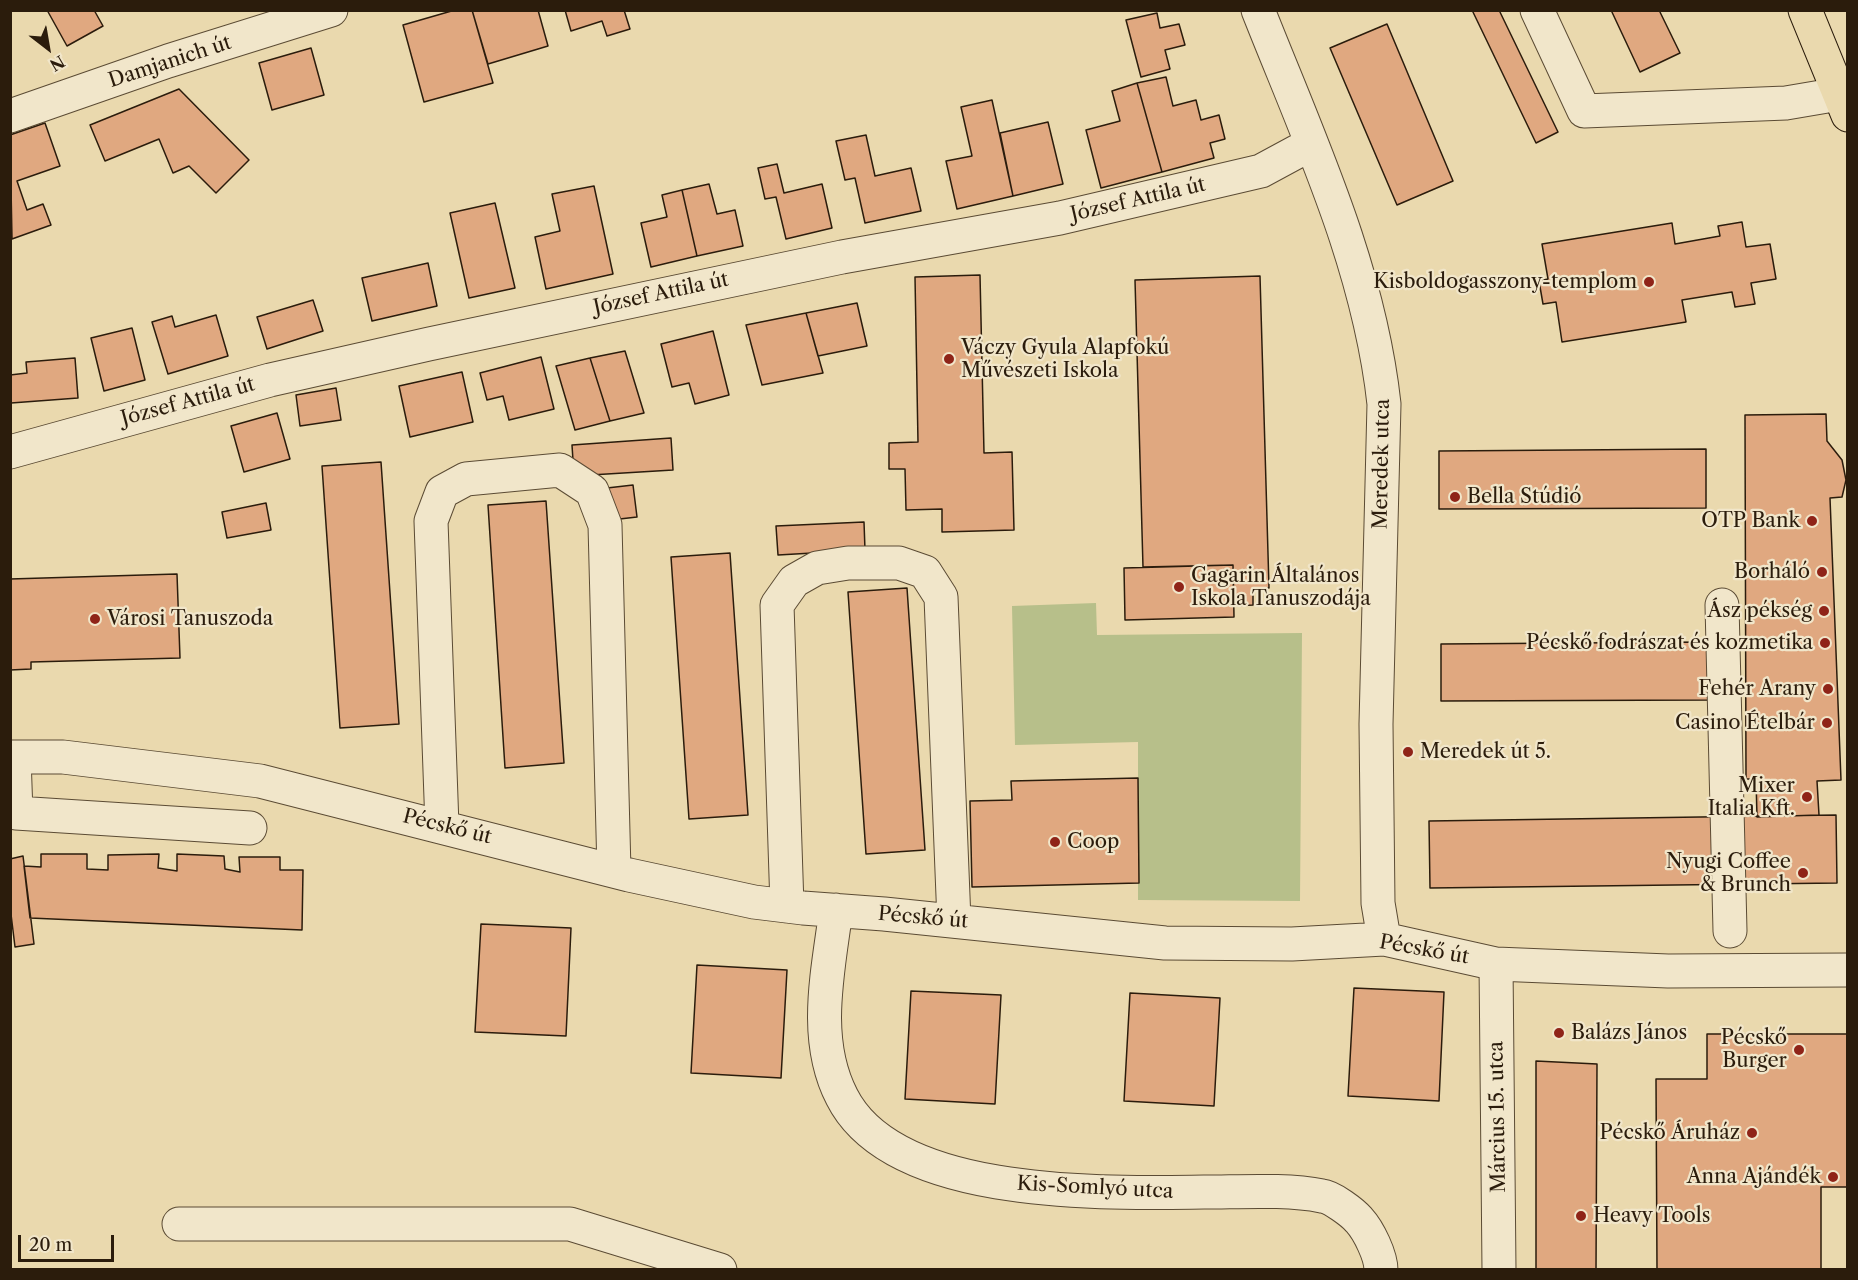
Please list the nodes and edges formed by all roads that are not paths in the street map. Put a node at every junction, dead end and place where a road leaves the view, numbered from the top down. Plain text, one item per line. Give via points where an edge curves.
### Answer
1 (331, 10) edge
2 (1258, 10) edge
3 (1537, 10) edge
4 (1804, 10) edge
5 (1845, 100) edge
6 (10, 116) edge
7 (1311, 144) junction
8 (10, 452) edge
9 (1722, 605) dead end
10 (12, 757) edge
11 (442, 826) junction
12 (250, 828) dead end
13 (614, 871) junction
14 (787, 906) junction
15 (836, 910) junction
16 (954, 921) junction
17 (1730, 931) dead end
18 (1384, 939) junction
19 (1496, 964) junction
20 (1848, 970) edge
21 (178, 1224) dead end
22 (720, 1269) edge
23 (1381, 1269) edge
24 (1499, 1269) edge

1 - 6 street, Damjanich út
2 - 7 street, Meredek utca
3 - 5 street via 1584,111
4 - 5 main road
7 - 8 street, József Attila út via 1251,174 1060,218 818,262 429,344 270,380
7 - 18 street, Meredek utca via 1347,234 1381,365 1384,404 1376,724 1378,903
9 - 17 street
10 - 11 street, Pécskő út via 63,757 215,774
10 - 12 street via 16,813
11 - 13 street, Pécskő út
11 - 13 street via 431,521 442,492 466,479 560,470 592,491 605,525
13 - 14 street, Pécskő út
14 - 15 street, Pécskő út
14 - 16 street via 777,605 794,581 817,568 899,562 925,572 941,597
15 - 16 street, Pécskő út
15 - 23 street, Kis-Somlyó utca via 824,1002 833,1076 853,1116 877,1137 906,1155 944,1170 1053,1189 1324,1196 1360,1221 1381,1261
16 - 18 street, Pécskő út via 1164,943
18 - 19 street, Pécskő út
19 - 20 street, Pécskő út via 1668,971
19 - 24 street, Március 15. utca
21 - 22 street via 570,1224

